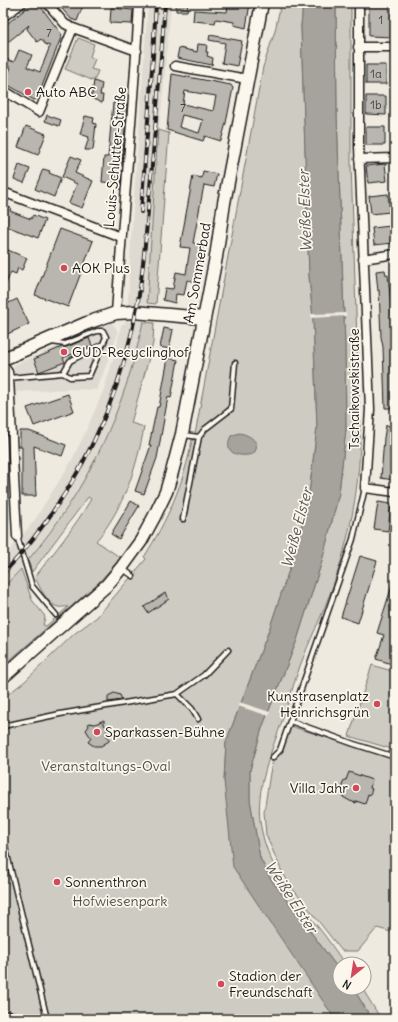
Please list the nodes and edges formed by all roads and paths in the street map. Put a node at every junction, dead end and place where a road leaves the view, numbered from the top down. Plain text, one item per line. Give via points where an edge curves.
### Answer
1 (22, 3) edge
2 (47, 3) edge
3 (139, 3) edge
4 (262, 3) edge
5 (359, 3) edge
6 (3, 17) edge
7 (73, 28) junction
8 (358, 47) junction
9 (395, 47) edge
10 (137, 51) junction
11 (175, 66) dead end
12 (247, 79) junction
13 (3, 90) edge
14 (395, 158) edge
15 (359, 159) junction
16 (3, 192) edge
17 (121, 237) junction
18 (395, 254) edge
19 (363, 259) junction
20 (116, 313) junction
21 (204, 318) junction
22 (46, 341) junction
23 (102, 344) junction
24 (3, 360) edge
25 (235, 363) dead end
26 (3, 366) edge
27 (63, 373) junction
28 (9, 378) junction
29 (182, 434) junction
30 (200, 437) junction
31 (365, 488) junction
32 (395, 492) edge
33 (183, 519) dead end
34 (17, 536) joint
35 (122, 567) junction
36 (132, 576) dead end
37 (56, 615) dead end
38 (228, 650) dead end
39 (3, 677) edge
40 (177, 694) junction
41 (198, 719) dead end
42 (290, 721) junction
43 (3, 725) edge
44 (395, 757) edge
45 (272, 758) dead end
46 (3, 838) edge
47 (3, 1013) edge
48 (33, 1019) edge
49 (47, 1019) edge

1 - 6 street
2 - 7 street via 65,24
3 - 10 street, Louis-Schlutter-Straße
4 - 12 main road, Am Sommerbad
5 - 8 street, Tschaikowskistraße
7 - 10 street
7 - 13 street via 39,112
8 - 9 street
8 - 15 street, Tschaikowskistraße
10 - 17 street, Louis-Schlutter-Straße
11 - 12 street
12 - 21 main road, Am Sommerbad
14 - 15 street
15 - 19 street, Tschaikowskistraße
16 - 17 street
17 - 20 street, Louis-Schlutter-Straße
18 - 19 street
19 - 31 street, Tschaikowskistraße via 370,409
20 - 21 main road via 134,312
20 - 22 main road
21 - 29 main road, Am Sommerbad
22 - 23 lane via 65,344 103,331 106,337
22 - 24 main road
23 - 27 lane via 70,361
23 - 27 lane via 89,376 70,377
25 - 30 lane via 231,409 205,429
26 - 28 street
27 - 28 lane
28 - 34 street
29 - 30 lane
29 - 35 main road, Am Sommerbad via 172,472 141,541
30 - 33 lane
31 - 32 street
31 - 42 lane, Tschaikowskistraße via 354,539
34 - 37 lane via 32,586
35 - 36 lane
35 - 39 main road, Am Sommerbad via 88,602
38 - 40 lane via 204,675
40 - 41 lane
40 - 43 lane
42 - 44 lane
42 - 45 lane, Tschaikowskistraße via 280,750
46 - 49 lane
47 - 48 lane

